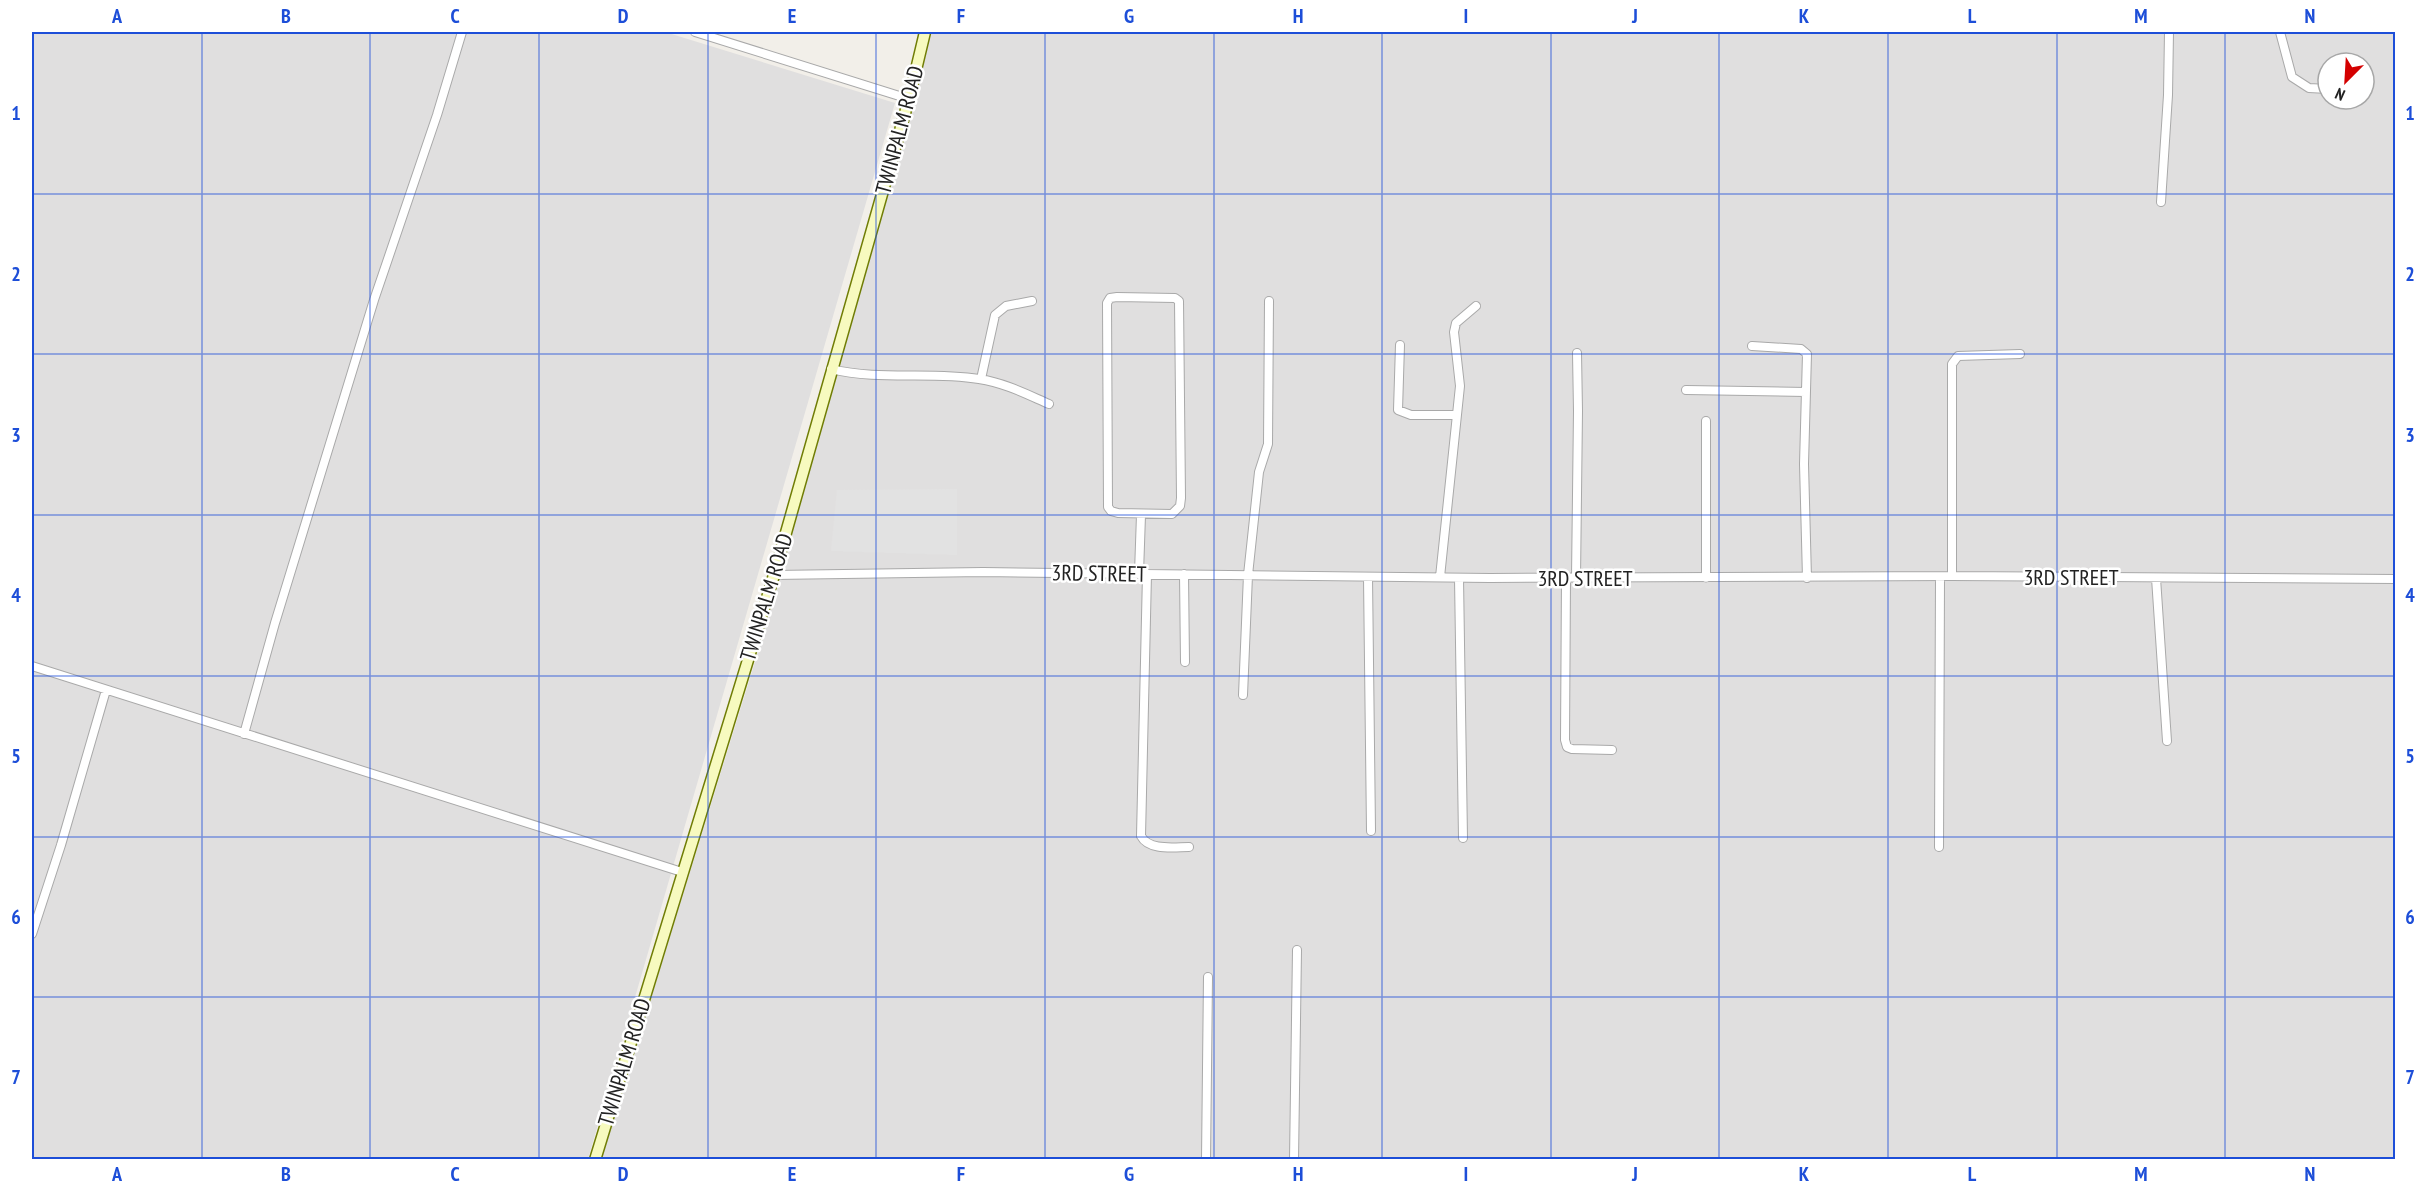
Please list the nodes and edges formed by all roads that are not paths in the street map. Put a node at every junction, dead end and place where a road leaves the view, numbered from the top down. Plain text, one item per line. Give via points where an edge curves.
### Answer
1 (462, 32) edge
2 (695, 32) edge
3 (926, 32) edge
4 (2169, 32) edge
5 (2280, 32) edge
6 (2316, 88) edge
7 (909, 99) junction
8 (2161, 202) dead end
9 (1032, 301) dead end
10 (1269, 301) dead end
11 (1476, 306) dead end
12 (1400, 345) dead end
13 (1752, 346) dead end
14 (1577, 353) dead end
15 (2020, 354) dead end
16 (831, 369) junction
17 (981, 379) junction
18 (1686, 390) dead end
19 (1806, 392) junction
20 (1049, 404) dead end
21 (1457, 415) junction
22 (1706, 421) dead end
23 (1141, 514) junction
24 (1143, 573) junction
25 (1184, 574) junction
26 (774, 575) junction
27 (1248, 575) junction
28 (1952, 576) junction
29 (1368, 577) junction
30 (1440, 577) junction
31 (1940, 577) junction
32 (1459, 578) junction
33 (1566, 578) junction
34 (1576, 578) junction
35 (1706, 578) junction
36 (1807, 578) junction
37 (2156, 578) junction
38 (2396, 579) edge
39 (1185, 662) dead end
40 (32, 666) edge
41 (106, 690) junction
42 (1243, 695) dead end
43 (244, 734) junction
44 (2167, 741) dead end
45 (1612, 750) dead end
46 (1371, 831) dead end
47 (1463, 838) dead end
48 (1189, 847) dead end
49 (1940, 847) dead end
50 (682, 872) junction
51 (32, 934) edge
52 (1298, 950) dead end
53 (1208, 977) dead end
54 (595, 1160) edge
55 (1206, 1160) edge
56 (1294, 1160) edge

1 - 43 street via 374,300
2 - 7 street
3 - 7 main road, TWINPALM ROAD
4 - 8 street
5 - 6 street via 2292,77
7 - 16 main road, TWINPALM ROAD
9 - 17 street via 1006,306 995,315
10 - 27 street via 1268,444 1259,472
11 - 21 street via 1456,323 1454,332 1460,386
12 - 21 street via 1398,410 1411,415
13 - 19 street via 1806,351
14 - 34 street
15 - 28 street via 1958,356 1952,364
16 - 17 street via 854,375
16 - 26 main road, TWINPALM ROAD
17 - 20 street via 1006,384
18 - 19 street
19 - 36 street
21 - 30 street
22 - 35 street
23 - 23 street via 1172,514 1180,506 1180,307 1175,298 1116,297 1107,303 1108,507 1118,513
23 - 24 street
24 - 25 street, 3RD STREET
24 - 26 street, 3RD STREET
24 - 48 street via 1141,836 1156,846
25 - 27 street, 3RD STREET
25 - 39 street
26 - 50 main road, TWINPALM ROAD
27 - 29 street, 3RD STREET
27 - 42 street
28 - 31 street, 3RD STREET
28 - 37 street, 3RD STREET
29 - 30 street, 3RD STREET
29 - 46 street
30 - 32 street, 3RD STREET
31 - 36 street, 3RD STREET
31 - 49 street
32 - 33 street, 3RD STREET
32 - 47 street
33 - 34 street, 3RD STREET
33 - 45 street via 1565,740 1572,749
34 - 35 street, 3RD STREET
35 - 36 street, 3RD STREET
37 - 38 street, 3RD STREET
37 - 44 street
40 - 41 street
41 - 43 street
41 - 51 street
43 - 50 street
50 - 54 main road, TWINPALM ROAD
52 - 56 street
53 - 55 street

